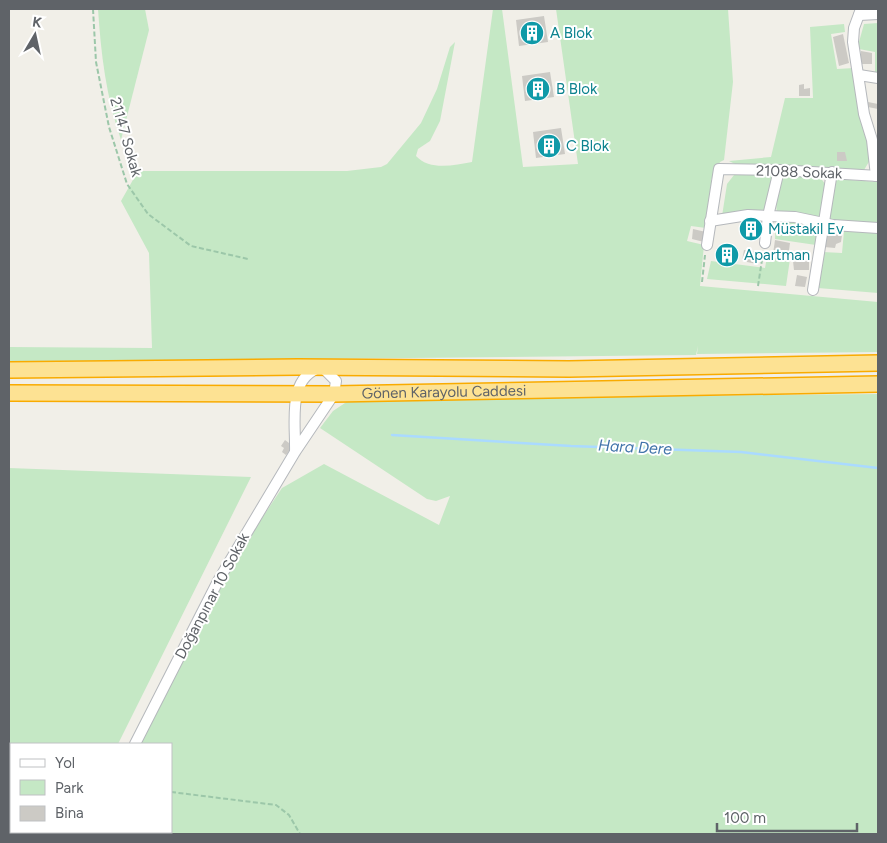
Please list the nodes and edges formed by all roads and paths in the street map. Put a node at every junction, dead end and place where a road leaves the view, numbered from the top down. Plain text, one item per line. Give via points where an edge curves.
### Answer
1 (93, 9) edge
2 (860, 12) edge
3 (878, 14) edge
4 (860, 75) junction
5 (878, 78) edge
6 (875, 140) edge
7 (779, 170) junction
8 (832, 172) junction
9 (877, 176) edge
10 (768, 216) junction
11 (710, 221) junction
12 (825, 223) junction
13 (878, 228) edge
14 (765, 243) joint
15 (707, 245) joint
16 (248, 259) dead end
17 (702, 282) dead end
18 (758, 286) dead end
19 (813, 290) dead end
20 (878, 363) edge
21 (322, 367) junction
22 (9, 370) edge
23 (878, 384) edge
24 (9, 393) edge
25 (297, 393) junction
26 (334, 394) junction
27 (295, 452) junction
28 (135, 743) edge
29 (172, 792) edge
30 (300, 834) edge

1 - 16 path, 21147 Sokak via 96,62 108,127 127,184 148,214 191,246
2 - 3 street
2 - 4 street via 853,35
4 - 5 street
4 - 6 street via 864,114
6 - 9 street
7 - 8 street, 21088 Sokak
7 - 10 street
7 - 11 street, 21088 Sokak via 719,169
8 - 9 street, 21088 Sokak
8 - 12 street
10 - 11 street via 748,215
10 - 12 street
10 - 14 street
11 - 15 street
12 - 13 street
12 - 19 street
14 - 18 path
15 - 17 path
20 - 21 highway, Gönen Karayolu Caddesi via 569,369
21 - 22 highway, Gönen Karayolu Caddesi
21 - 25 street via 304,376
21 - 26 street via 336,381
23 - 26 highway, Gönen Karayolu Caddesi
24 - 25 highway, Gönen Karayolu Caddesi
25 - 26 highway, Gönen Karayolu Caddesi
25 - 27 street
26 - 27 street, Doğanpınar 10 Sokak
27 - 28 street, Doğanpınar 10 Sokak via 218,581
29 - 30 path via 276,805 289,815

